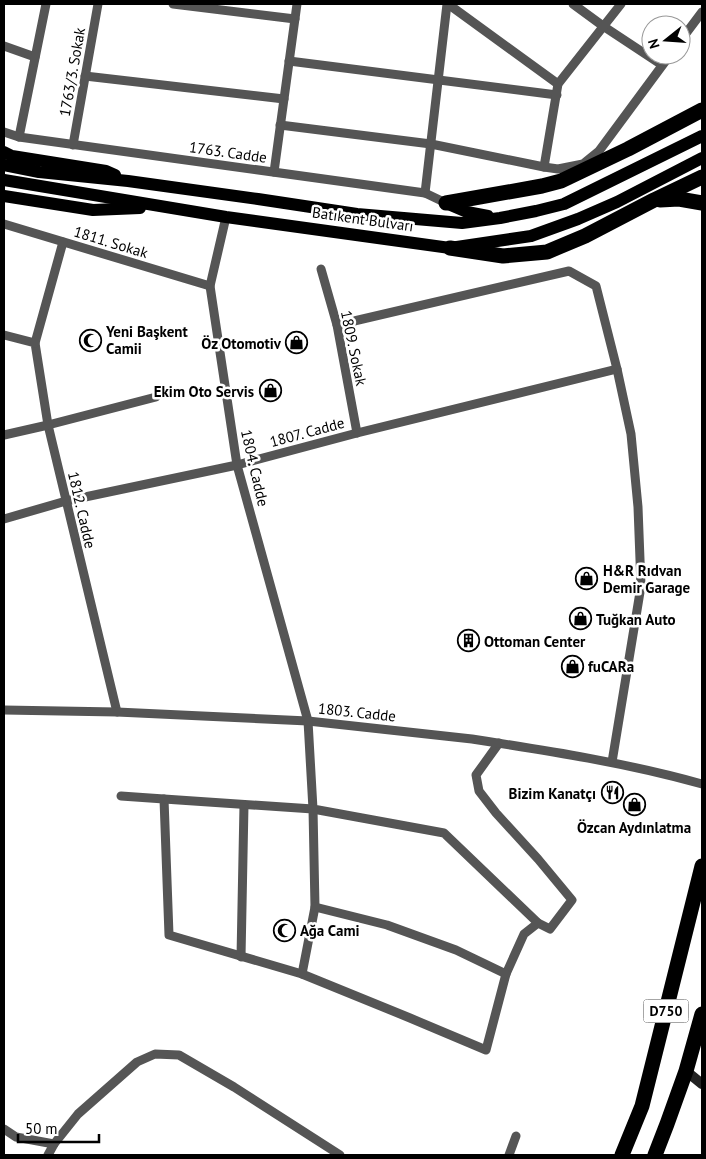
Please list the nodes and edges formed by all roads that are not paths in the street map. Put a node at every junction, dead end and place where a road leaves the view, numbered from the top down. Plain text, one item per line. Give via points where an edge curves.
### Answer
1 (46, 4) edge
2 (98, 4) edge
3 (173, 4) edge
4 (297, 4) edge
5 (447, 4) edge
6 (573, 4) edge
7 (621, 4) edge
8 (702, 12) edge
9 (295, 19) junction
10 (603, 26) junction
11 (691, 27) edge
12 (4, 46) edge
13 (35, 57) junction
14 (289, 60) junction
15 (662, 66) joint
16 (85, 76) junction
17 (438, 80) junction
18 (558, 84) junction
19 (556, 95) junction
20 (284, 99) junction
21 (702, 110) edge
22 (280, 125) junction
23 (4, 132) edge
24 (702, 136) edge
25 (19, 137) junction
26 (431, 144) junction
27 (73, 145) junction
28 (4, 152) edge
29 (702, 158) edge
30 (4, 165) edge
31 (544, 167) junction
32 (274, 172) junction
33 (702, 177) edge
34 (4, 180) edge
35 (128, 181) junction
36 (425, 193) junction
37 (4, 196) edge
38 (654, 200) junction
39 (446, 203) junction
40 (702, 203) edge
41 (165, 207) junction
42 (226, 217) junction
43 (500, 218) junction
44 (4, 224) edge
45 (63, 242) junction
46 (450, 248) junction
47 (321, 269) dead end
48 (210, 286) junction
49 (337, 325) junction
50 (4, 335) edge
51 (35, 343) junction
52 (617, 369) junction
53 (156, 397) dead end
54 (48, 425) junction
55 (357, 433) junction
56 (4, 435) edge
57 (237, 465) junction
58 (66, 501) junction
59 (4, 519) edge
60 (4, 710) edge
61 (117, 712) junction
62 (308, 721) junction
63 (499, 743) junction
64 (612, 762) junction
65 (702, 784) edge
66 (121, 796) dead end
67 (164, 799) junction
68 (244, 805) junction
69 (313, 810) junction
70 (702, 866) edge
71 (315, 907) junction
72 (538, 923) junction
73 (241, 956) junction
74 (302, 974) junction
75 (506, 974) junction
76 (702, 1014) edge
77 (686, 1070) junction
78 (702, 1084) edge
79 (4, 1129) edge
80 (516, 1136) dead end
81 (54, 1144) junction
82 (48, 1155) edge
83 (340, 1155) edge
84 (509, 1155) edge
85 (622, 1155) edge
86 (655, 1155) edge

1 - 13 street
2 - 16 street, 1763/3. Sokak
3 - 9 street
4 - 9 street
5 - 17 street
5 - 18 street
6 - 10 street
7 - 10 street
8 - 11 street
9 - 14 street
10 - 15 street
10 - 18 street
12 - 13 street
13 - 25 street
14 - 17 street
14 - 20 street
15 - 31 street via 599,151 584,164 558,169
16 - 20 street
16 - 27 street, 1763/3. Sokak
17 - 19 street
17 - 26 street
18 - 19 street
19 - 31 street
20 - 22 street
21 - 39 highway via 561,181
22 - 26 street
22 - 32 street
23 - 25 street, 1763. Cadde
24 - 43 main road, Batıkent Bulvarı via 564,204
25 - 27 street, 1763. Cadde
26 - 31 street
26 - 36 street
27 - 32 street, 1763. Cadde
28 - 35 main road via 12,156 106,170
29 - 46 main road, Batıkent Bulvarı via 617,202 531,236
30 - 35 main road, Batıkent Bulvarı
32 - 36 street, 1763. Cadde
33 - 38 highway
34 - 41 main road, Batıkent Bulvarı
35 - 43 main road, Batıkent Bulvarı via 365,215 462,223
36 - 39 street, 1763. Cadde
37 - 41 main road via 93,210
38 - 40 highway via 679,198
38 - 46 highway via 547,252 503,256
39 - 43 main road via 467,212
41 - 42 main road, Batıkent Bulvarı
42 - 46 main road, Batıkent Bulvarı
42 - 48 street, 1804. Cadde
44 - 45 street, 1811. Sokak
45 - 48 street, 1811. Sokak
45 - 51 street
47 - 49 street, 1809. Sokak
48 - 57 street, 1804. Cadde
49 - 52 street via 569,271 596,286
49 - 55 street, 1809. Sokak
50 - 51 street
51 - 54 street, 1812. Cadde
52 - 55 street, 1807. Cadde
52 - 64 street via 630,434 638,507 641,586
53 - 54 street
54 - 56 street
54 - 58 street, 1812. Cadde
55 - 57 street, 1807. Cadde
57 - 58 street, 1807. Cadde
57 - 62 street, 1804. Cadde
58 - 59 street, 1807. Cadde
58 - 61 street, 1812. Cadde
60 - 61 street, 1803. Cadde
61 - 62 street, 1803. Cadde
62 - 63 street, 1803. Cadde
62 - 69 street, 1804. Cadde
63 - 64 street, 1803. Cadde
63 - 72 street via 476,775 479,792 572,900 550,929
64 - 65 street, 1803. Cadde
66 - 67 street
67 - 68 street
67 - 73 street via 169,935
68 - 69 street
68 - 73 street
69 - 71 street, 1804. Cadde
69 - 72 street via 444,833
70 - 85 highway, D750 via 642,1106
71 - 74 street, 1804. Cadde
71 - 75 street via 387,925 456,950
72 - 75 street via 524,934
73 - 74 street
74 - 75 street via 486,1050
76 - 77 highway, D750
77 - 78 street
77 - 86 highway, D750
79 - 81 street via 16,1136
80 - 84 street
81 - 82 street
81 - 83 street via 78,1114 137,1062 155,1054 178,1055

